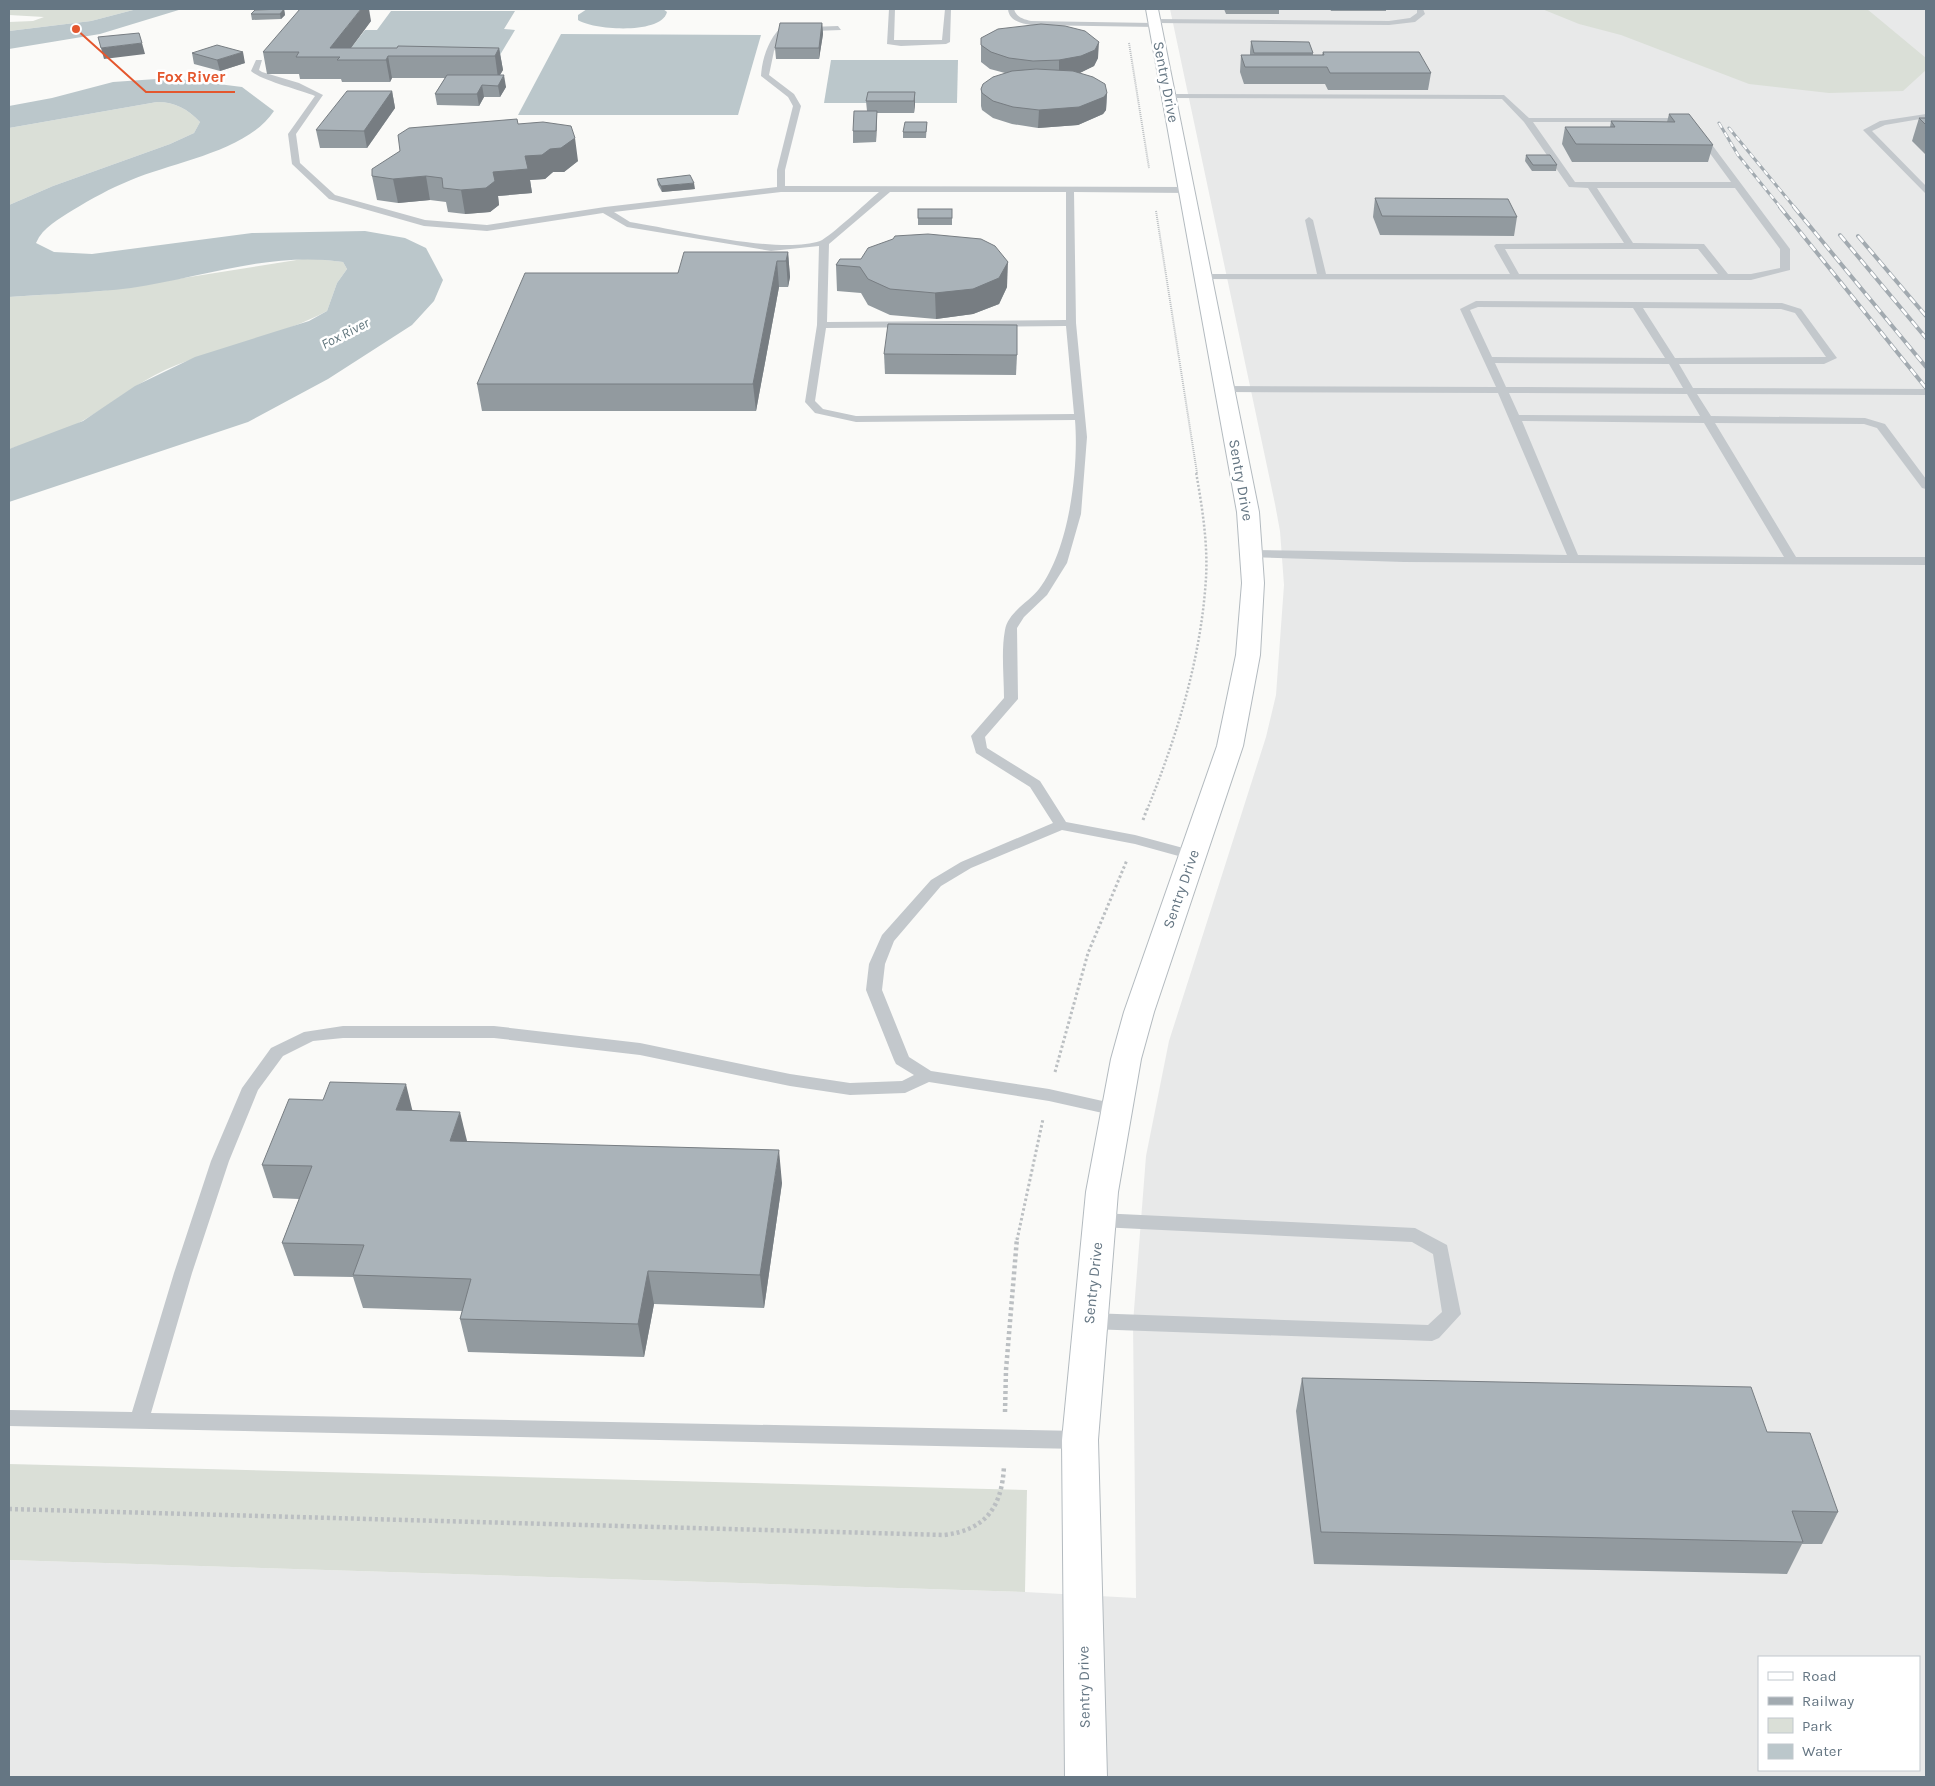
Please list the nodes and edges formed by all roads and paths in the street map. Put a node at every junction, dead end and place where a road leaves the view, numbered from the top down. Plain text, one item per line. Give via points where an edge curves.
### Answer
1 (892, 9) edge
2 (948, 9) edge
3 (1011, 9) edge
4 (1420, 9) edge
5 (1154, 18) edge
6 (838, 28) dead end
7 (259, 62) dead end
8 (1169, 96) junction
9 (1926, 116) edge
10 (1526, 120) junction
11 (1591, 185) junction
12 (1737, 185) junction
13 (781, 189) junction
14 (888, 189) junction
15 (1070, 190) junction
16 (1187, 190) junction
17 (1926, 191) edge
18 (605, 210) junction
19 (1309, 220) dead end
20 (824, 243) junction
21 (1630, 246) junction
22 (1204, 277) junction
23 (1322, 277) junction
24 (1516, 277) junction
25 (1725, 277) junction
26 (1637, 306) junction
27 (1071, 323) junction
28 (822, 325) junction
29 (1488, 360) junction
30 (1672, 361) junction
31 (1225, 389) junction
32 (1502, 390) junction
33 (1690, 391) junction
34 (1926, 392) edge
35 (1080, 418) junction
36 (1514, 418) junction
37 (1708, 419) junction
38 (1926, 486) edge
39 (1251, 554) junction
40 (1574, 559) junction
41 (1793, 561) junction
42 (1926, 561) edge
43 (1061, 825) junction
44 (1193, 854) junction
45 (927, 1076) junction
46 (1116, 1110) junction
47 (1099, 1220) junction
48 (1089, 1321) junction
49 (9, 1418) edge
50 (139, 1421) junction
51 (1080, 1440) junction
52 (1086, 1777) edge

1 - 2 lane via 890,42 901,44 946,42
3 - 5 lane via 1019,20 1031,23
4 - 5 lane via 1421,14 1412,20 1389,23
5 - 8 street, Sentry Drive
6 - 13 lane via 783,30 777,34 765,65 765,76 791,96 797,106 780,170
7 - 18 lane via 255,71 259,74 319,95 292,134 296,164 332,197 424,223 487,228
8 - 10 lane via 1504,97
8 - 16 street, Sentry Drive
9 - 17 lane via 1883,123 1867,130
10 - 11 lane via 1572,185
10 - 12 lane via 1689,120
11 - 12 lane
11 - 21 lane
12 - 25 lane via 1785,249 1785,270 1751,277
13 - 14 lane
13 - 18 lane
14 - 15 lane
14 - 20 lane
15 - 16 lane
15 - 27 lane
16 - 22 street, Sentry Drive
18 - 20 lane via 627,224 771,248
19 - 23 lane
20 - 28 lane
21 - 24 lane via 1499,246
21 - 25 lane via 1701,246
22 - 23 lane
22 - 31 street, Sentry Drive
23 - 24 lane
24 - 25 lane
26 - 29 lane via 1476,304 1465,309
26 - 30 lane
26 - 30 lane via 1782,306 1798,311 1832,358 1824,361
27 - 28 lane
27 - 35 lane
28 - 35 lane via 810,402 819,410 856,419
29 - 30 lane
29 - 32 lane
30 - 33 lane
31 - 32 lane
31 - 39 street, Sentry Drive via 1248,512
32 - 33 lane
32 - 36 lane
33 - 34 lane
33 - 37 lane
35 - 43 lane via 1082,437 1075,514 1061,563 1043,592 1010,628 1011,699 978,736 981,750 1035,784
36 - 37 lane
36 - 40 lane
37 - 38 lane via 1865,421 1881,426
37 - 41 lane
39 - 40 lane
39 - 44 street, Sentry Drive via 1253,583 1248,655 1230,746
40 - 41 lane
41 - 42 lane
43 - 44 lane
43 - 45 lane via 966,864 936,883 887,939 877,964 874,990 902,1060
44 - 46 street, Sentry Drive via 1139,1012
45 - 46 lane
45 - 50 lane via 905,1087 850,1089 640,1049 494,1032 343,1032 310,1036 277,1052 250,1088 220,1161
46 - 47 street, Sentry Drive
47 - 48 street, Sentry Drive
47 - 48 lane via 1415,1235 1441,1250 1452,1314 1432,1333
48 - 51 street, Sentry Drive
49 - 50 lane
50 - 51 lane
51 - 52 street, Sentry Drive

